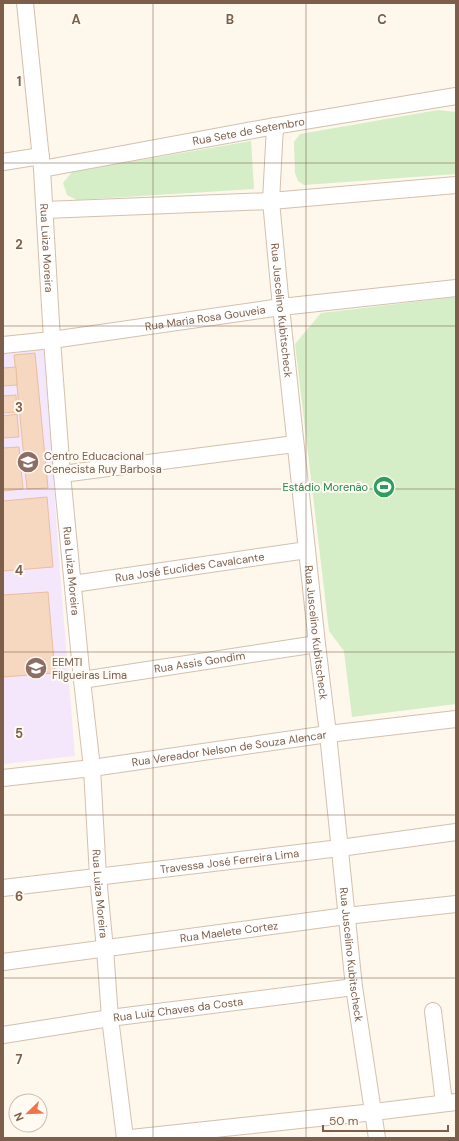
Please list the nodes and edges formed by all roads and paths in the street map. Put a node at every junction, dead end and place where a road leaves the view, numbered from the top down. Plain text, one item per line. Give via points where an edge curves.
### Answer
1 (25, 3) edge
2 (456, 96) edge
3 (275, 126) junction
4 (3, 162) edge
5 (41, 163) junction
6 (456, 185) edge
7 (271, 201) junction
8 (45, 210) junction
9 (456, 288) edge
10 (281, 307) junction
11 (52, 340) junction
12 (3, 345) edge
13 (295, 444) junction
14 (62, 474) junction
15 (307, 550) junction
16 (73, 584) junction
17 (317, 644) junction
18 (82, 680) junction
19 (456, 719) edge
20 (328, 734) junction
21 (92, 768) junction
22 (3, 778) edge
23 (456, 832) edge
24 (340, 848) junction
25 (98, 877) junction
26 (3, 888) edge
27 (456, 904) edge
28 (346, 916) junction
29 (105, 949) junction
30 (3, 962) edge
31 (354, 987) junction
32 (433, 1011) dead end
33 (110, 1018) junction
34 (3, 1034) edge
35 (450, 1102) edge
36 (374, 1112) junction
37 (125, 1138) edge
38 (131, 1138) edge
39 (377, 1138) edge

1 - 5 street, Rua Luiza Moreira
2 - 3 street, Rua Sete de Setembro
3 - 5 street, Rua Sete de Setembro
3 - 7 street, Rua Juscelino Kubitscheck
4 - 5 street, Rua Sete de Setembro
5 - 8 street, Rua Luiza Moreira
6 - 7 street
7 - 8 street
7 - 10 street, Rua Juscelino Kubitscheck
8 - 11 street, Rua Luiza Moreira
9 - 10 street, Rua Maria Rosa Gouveia
10 - 11 street, Rua Maria Rosa Gouveia
10 - 13 street, Rua Juscelino Kubitscheck
11 - 12 street, Rua Maria Rosa Gouveia
11 - 14 street, Rua Luiza Moreira
13 - 14 street
13 - 15 street, Rua Juscelino Kubitscheck
14 - 16 street, Rua Luiza Moreira
15 - 16 street, Rua José Euclides Cavalcante
15 - 17 street, Rua Juscelino Kubitscheck
16 - 18 street, Rua Luiza Moreira
17 - 18 street, Rua Assis Gondim
17 - 20 street, Rua Juscelino Kubitscheck
18 - 21 street, Rua Luiza Moreira
19 - 20 street, Rua Vereador Nelson de Souza Alencar
20 - 21 street, Rua Vereador Nelson de Souza Alencar
20 - 24 street, Rua Juscelino Kubitscheck
21 - 22 street, Rua Vereador Nelson de Souza Alencar
21 - 25 street, Rua Luiza Moreira
23 - 24 street, Travessa José Ferreira Lima
24 - 25 street, Travessa José Ferreira Lima
24 - 28 street, Rua Juscelino Kubitscheck
25 - 26 street, Travessa José Ferreira Lima
25 - 29 street, Rua Luiza Moreira
27 - 28 street, Rua Maelete Cortez
28 - 29 street, Rua Maelete Cortez
28 - 31 street, Rua Juscelino Kubitscheck
29 - 30 street, Rua Maelete Cortez
29 - 33 street, Rua Luiza Moreira
31 - 33 street, Rua Luiz Chaves da Costa
31 - 36 street, Rua Juscelino Kubitscheck
32 - 35 street
33 - 34 street, Rua Luiz Chaves da Costa
33 - 37 street, Rua Luiza Moreira
35 - 36 street
36 - 38 street
36 - 39 street, Rua Juscelino Kubitscheck

